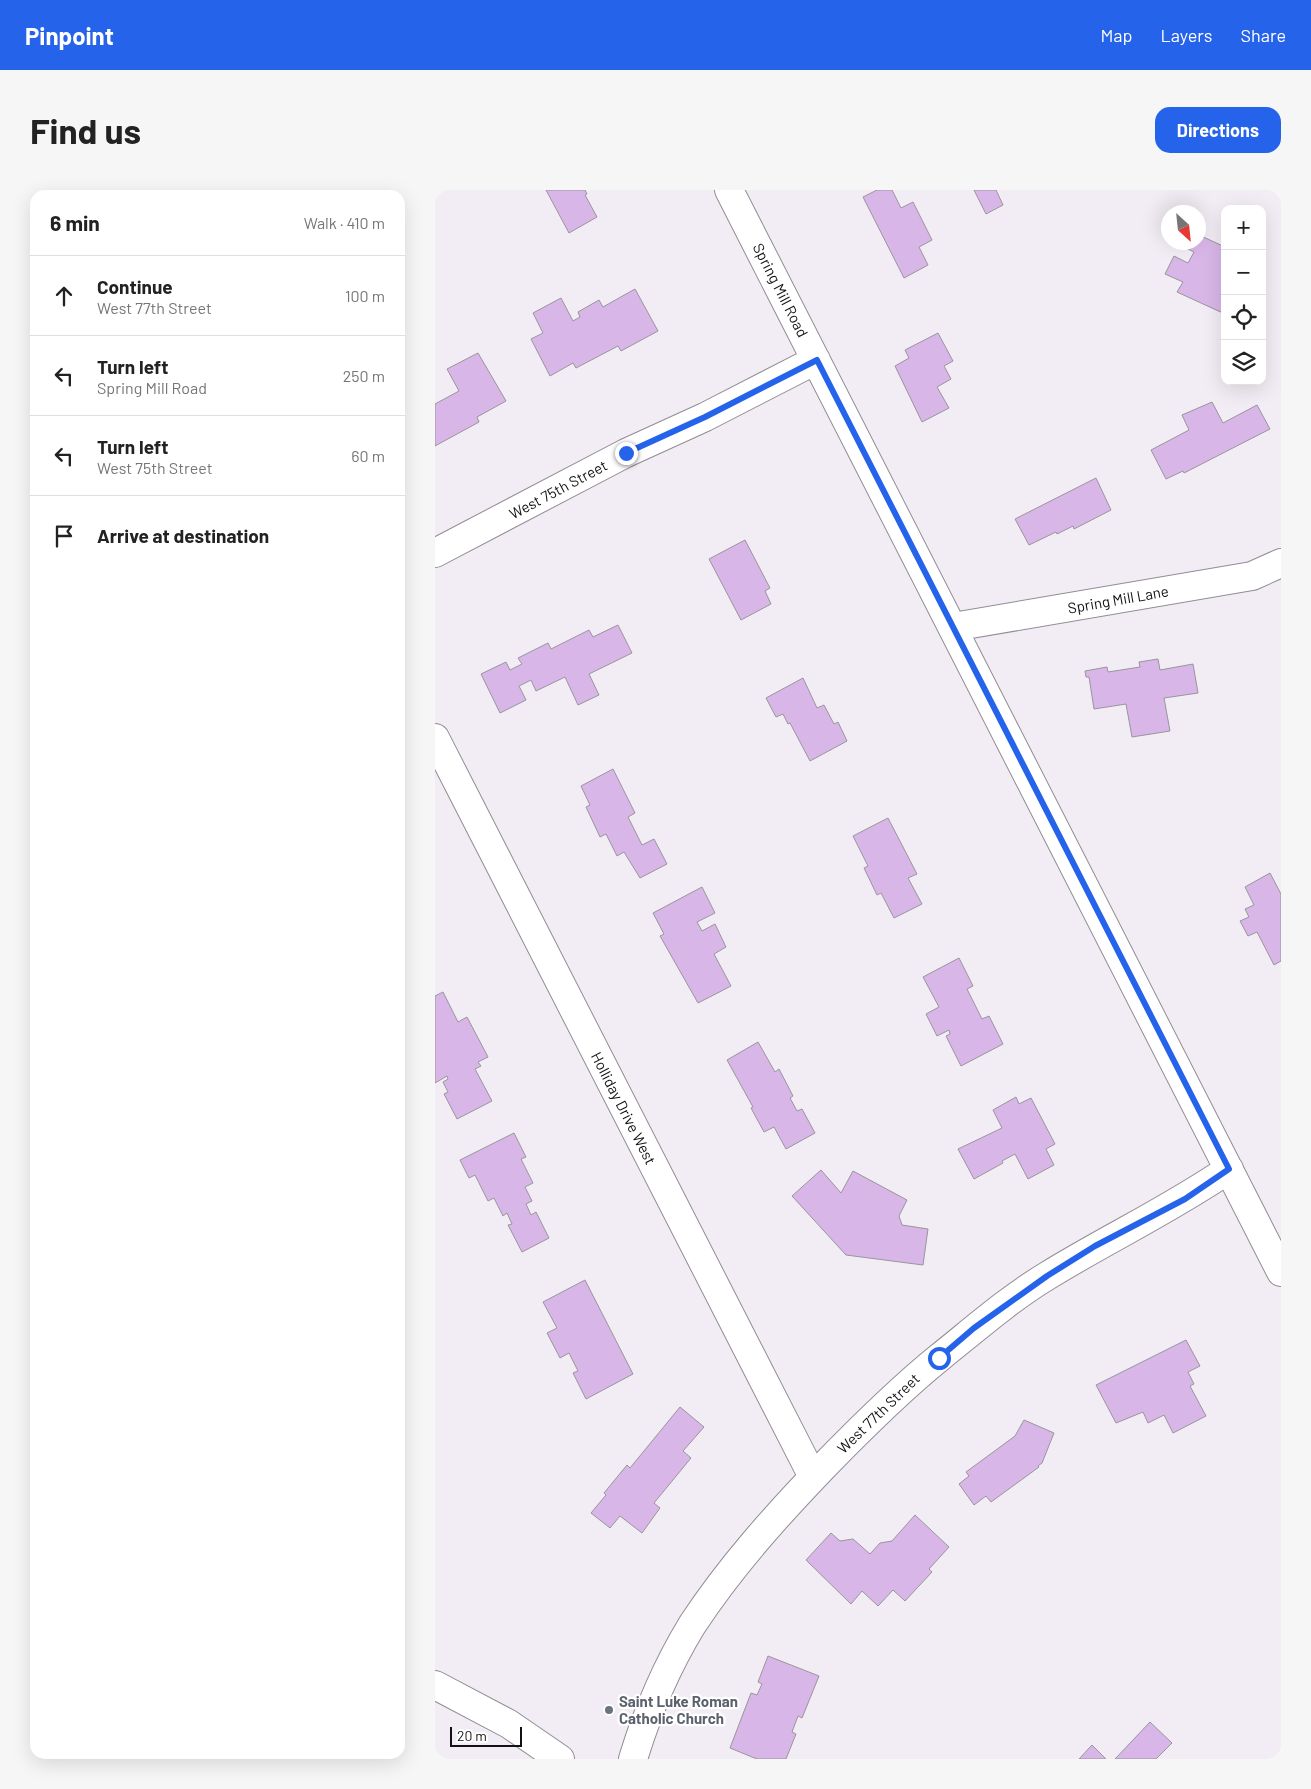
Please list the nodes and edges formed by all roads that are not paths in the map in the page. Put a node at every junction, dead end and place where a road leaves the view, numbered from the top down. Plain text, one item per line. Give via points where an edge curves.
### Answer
1 (729, 190) edge
2 (817, 360) junction
3 (435, 553) edge
4 (1281, 563) edge
5 (953, 627) junction
6 (435, 738) edge
7 (1229, 1169) junction
8 (1281, 1272) edge
9 (813, 1477) junction
10 (435, 1685) edge
11 (560, 1759) edge
12 (633, 1759) edge

1 - 2 street, Spring Mill Road
2 - 3 street, West 75th Street via 626,453
2 - 5 street, Spring Mill Road
4 - 5 street, Spring Mill Lane via 1252,576
5 - 7 street, Spring Mill Road
6 - 9 street, Holliday Drive West
7 - 8 street, Spring Mill Road
7 - 9 street, West 77th Street via 1185,1199 1075,1258 974,1328 907,1384
9 - 12 street, West 77th Street via 730,1572 691,1627 655,1698
10 - 11 street via 509,1724

